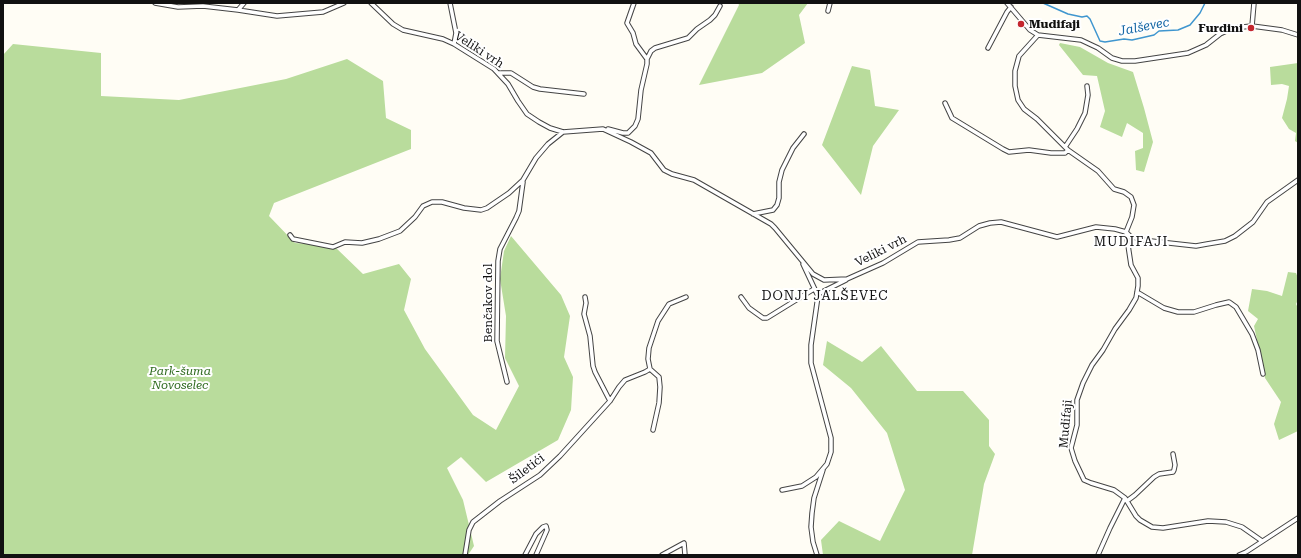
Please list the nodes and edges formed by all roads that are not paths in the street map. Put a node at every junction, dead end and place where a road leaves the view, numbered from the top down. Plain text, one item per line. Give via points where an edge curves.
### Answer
1 (155, 3) edge
2 (244, 3) edge
3 (344, 3) edge
4 (371, 3) edge
5 (450, 3) edge
6 (634, 3) edge
7 (830, 3) edge
8 (1008, 3) edge
9 (1254, 3) edge
10 (720, 6) dead end
11 (1011, 7) junction
12 (238, 10) junction
13 (828, 10) dead end
14 (1252, 26) junction
15 (1038, 35) junction
16 (1298, 35) edge
17 (454, 44) junction
18 (988, 48) dead end
19 (647, 59) junction
20 (498, 73) junction
21 (1087, 86) dead end
22 (584, 94) dead end
23 (944, 104) dead end
24 (603, 129) junction
25 (563, 132) junction
26 (804, 134) dead end
27 (1065, 147) junction
28 (1068, 150) junction
29 (523, 180) junction
30 (1298, 180) edge
31 (752, 214) junction
32 (1126, 232) junction
33 (290, 235) dead end
34 (800, 259) junction
35 (847, 279) junction
36 (814, 289) junction
37 (1137, 292) junction
38 (818, 296) junction
39 (585, 297) dead end
40 (686, 297) dead end
41 (741, 297) dead end
42 (650, 369) junction
43 (1263, 374) dead end
44 (507, 382) dead end
45 (610, 401) junction
46 (653, 430) dead end
47 (1173, 454) dead end
48 (823, 469) junction
49 (782, 490) dead end
50 (1126, 499) junction
51 (1298, 518) edge
52 (1262, 541) junction
53 (465, 555) edge
54 (525, 555) edge
55 (536, 555) edge
56 (662, 555) edge
57 (685, 555) edge
58 (817, 555) edge
59 (1098, 555) edge
60 (1239, 555) edge

1 - 12 street via 178,8 203,6
2 - 12 street
3 - 12 street via 323,12 277,16
4 - 17 street, Veliki vrh via 403,30
5 - 17 street via 456,33
6 - 19 street via 627,23 636,44
7 - 13 street
8 - 11 street
9 - 14 street
10 - 19 street via 710,20 688,38 655,48 648,54
11 - 15 street via 1030,30
11 - 18 street
14 - 15 street via 1233,28 1188,53 1135,61 1112,58 1081,40
14 - 16 street
15 - 27 street, Mudifaji via 1019,56 1014,71 1018,100 1024,109
17 - 20 street, Veliki vrh
19 - 24 street via 635,126 628,133
20 - 22 street via 511,73 540,89
20 - 25 street, Veliki vrh via 527,114 550,128
21 - 27 street via 1085,113
23 - 28 street via 952,118 1010,152 1029,150 1052,153
24 - 25 street, Veliki vrh
24 - 31 street, Veliki vrh via 651,153 664,170 694,180
25 - 29 street via 536,158
26 - 31 street via 793,148 782,170 776,205 772,210
27 - 28 street, Mudifaji
28 - 32 street, Mudifaji via 1098,172 1114,189 1131,197 1134,205
29 - 33 street via 509,193 481,210 432,202 423,206 400,232 379,239 362,243 345,242 333,247 293,239
29 - 44 street, Benčakov dol via 519,211 500,249 498,261 497,342
30 - 32 street, Veliki vrh via 1266,202 1253,222 1225,241 1196,246 1184,245 1142,240
31 - 34 street, Veliki vrh via 775,228
32 - 35 street, Veliki vrh via 1096,227 1057,237 1002,222 990,223 960,238 918,242 883,263
32 - 37 street, Mudifaji via 1131,265 1138,278
34 - 35 street, Veliki vrh via 819,278
34 - 36 street, Veliki vrh
35 - 38 street, Veliki vrh
36 - 38 street, Veliki vrh
36 - 41 street via 767,318 749,308
37 - 43 street via 1164,308 1178,312 1194,312 1229,302 1236,307 1252,334
37 - 50 street, Mudifaji via 1129,310 1083,383 1077,400 1077,425 1071,448 1084,480 1114,490
38 - 48 street via 811,364 831,438 831,452
39 - 45 street via 584,314 590,336 593,366
40 - 42 street via 668,304 658,321 648,359
42 - 45 street, Šiletići via 625,380
42 - 46 street via 659,377 660,387
45 - 53 street, Šiletići via 540,475 473,522 469,530
47 - 50 street via 1173,472 1154,476 1135,496
48 - 49 street via 802,486
48 - 58 street via 814,498 811,527
50 - 52 street, Mudifaji via 1136,516 1152,527 1163,528 1208,521 1226,522 1242,527
50 - 59 street
51 - 52 street
52 - 60 street
54 - 55 street via 536,534 546,526 547,530
56 - 57 street via 684,543

